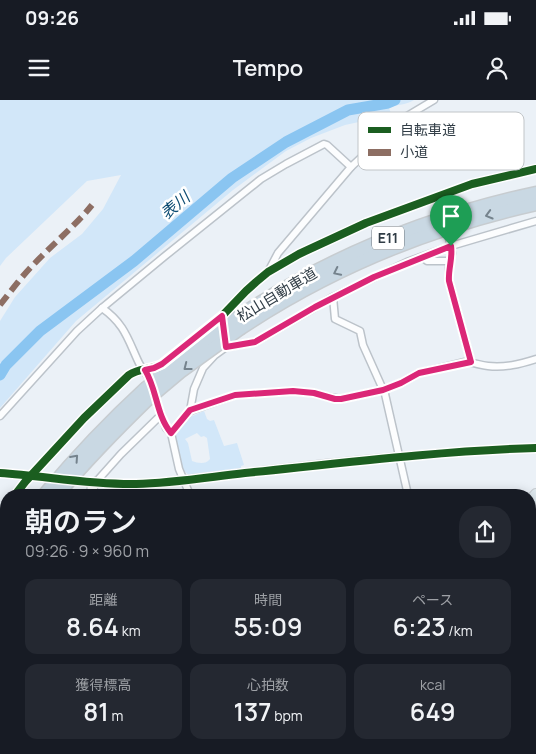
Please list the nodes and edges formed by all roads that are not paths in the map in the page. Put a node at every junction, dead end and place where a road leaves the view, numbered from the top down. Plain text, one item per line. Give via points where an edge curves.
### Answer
1 (434, 100) edge
2 (414, 112) edge
3 (358, 160) edge
4 (351, 167) junction
5 (536, 169) edge
6 (536, 193) edge
7 (536, 204) edge
8 (536, 221) edge
9 (449, 238) dead end
10 (451, 246) junction
11 (422, 257) junction
12 (450, 261) junction
13 (268, 272) junction
14 (333, 297) junction
15 (102, 308) junction
16 (222, 316) junction
17 (226, 347) junction
18 (536, 359) edge
19 (471, 362) junction
20 (145, 370) junction
21 (383, 390) junction
22 (147, 393) junction
23 (190, 410) junction
24 (161, 415) junction
25 (0, 416) edge
26 (171, 433) junction
27 (536, 448) edge
28 (398, 456) junction
29 (0, 473) edge
30 (33, 475) junction
31 (47, 477) dead end
32 (83, 481) dead end
33 (184, 481) junction
34 (96, 482) junction
35 (20, 489) edge
36 (49, 489) edge
37 (63, 489) edge
38 (92, 489) edge
39 (187, 489) edge
40 (406, 489) edge

1 - 2 street
3 - 4 street
4 - 13 street via 278,253
4 - 15 street via 324,144 286,164 261,179
5 - 13 street via 472,184 437,200 366,223
6 - 22 highway, 松山自動車道 / E11, bridge via 473,208 397,234 314,272 205,340
7 -> 22 highway, 松山自動車道 / E11, bridge via 451,226 390,248 318,281 241,328
8 - 10 street
9 - 10 street
10 - 11 street
10 - 12 street
11 - 12 street via 427,261
11 - 14 street
12 - 19 street via 450,289
13 - 16 street
14 - 17 street via 255,342
14 - 21 street via 335,319 360,331
15 - 20 street via 115,317
15 - 25 street
16 - 17 street
16 - 20 street via 162,364
17 - 23 street via 203,368
18 - 19 street via 508,366
19 - 21 street via 419,373
20 - 24 street
20 - 30 street via 129,375 84,418
21 - 23 street via 341,399 293,391 244,393
21 - 28 street
36 -> 22 highway, 松山自動車道 / E11 via 96,436
22 - 37 highway, 松山自動車道 / E11
23 - 26 street
24 - 26 street
24 - 34 street
26 - 33 street
27 - 28 street
28 - 33 street
28 - 40 street
29 - 30 street
30 - 31 street
30 - 35 street
32 - 34 street
33 - 34 street
33 - 39 street
34 - 38 street

